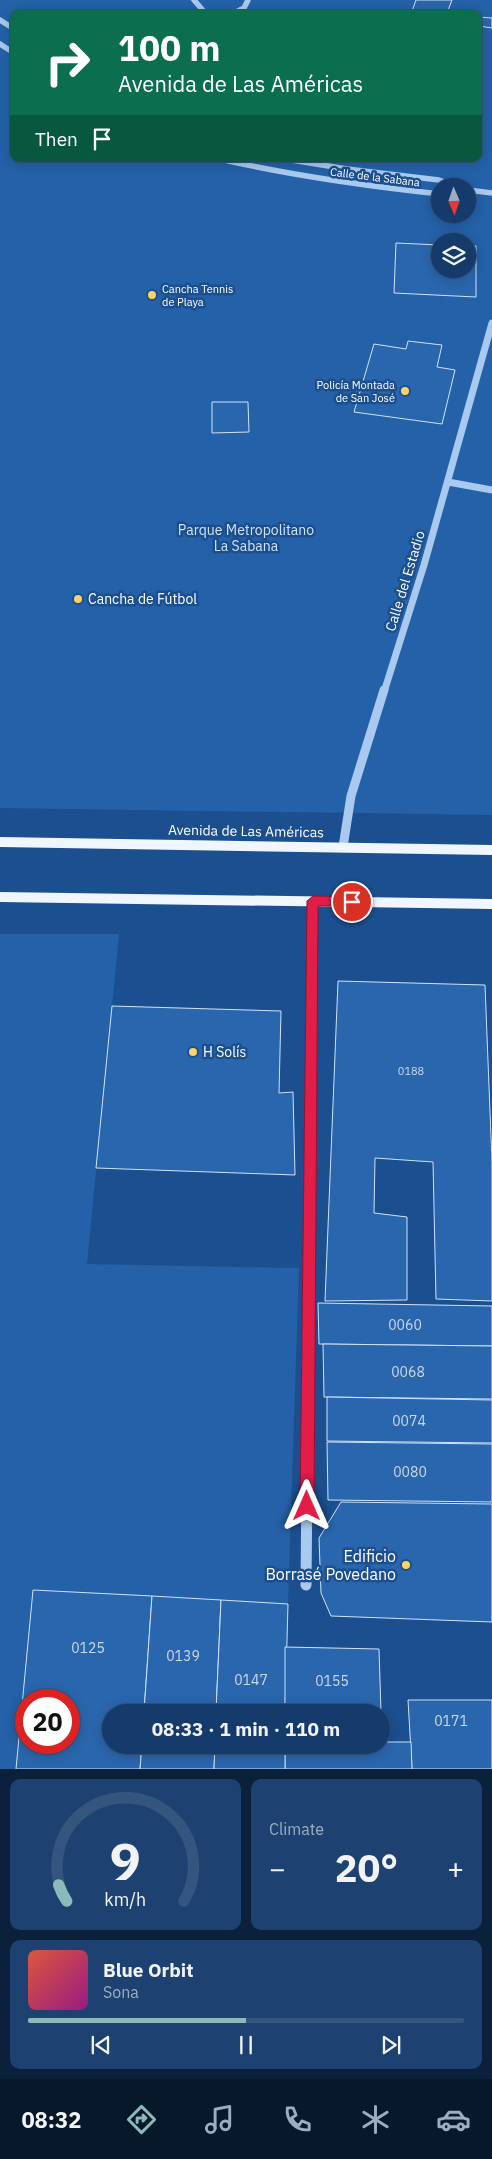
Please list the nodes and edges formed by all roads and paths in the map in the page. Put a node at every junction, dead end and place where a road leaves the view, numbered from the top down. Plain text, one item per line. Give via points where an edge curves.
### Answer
1 (194, 0) edge
2 (248, 0) edge
3 (203, 10) edge
4 (240, 10) edge
5 (233, 162) edge
6 (302, 162) edge
7 (431, 179) edge
8 (476, 191) edge
9 (431, 193) edge
10 (492, 193) edge
11 (492, 323) edge
12 (448, 482) junction
13 (492, 490) edge
14 (0, 842) edge
15 (343, 847) junction
16 (492, 850) edge
17 (0, 897) edge
18 (313, 901) junction
19 (492, 904) edge
20 (306, 1585) dead end

1 - 3 lane
2 - 4 lane
5 - 9 lane, Calle de la Sabana via 342,184
6 - 7 lane, Calle de la Sabana
8 - 10 lane
11 - 12 lane, Calle del Estadio
12 - 13 lane
12 - 15 lane, Calle del Estadio via 351,796
14 - 15 main road, Avenida de Las Américas
15 - 16 main road, Avenida de Las Américas
17 - 18 main road
18 - 19 main road
18 - 20 lane

